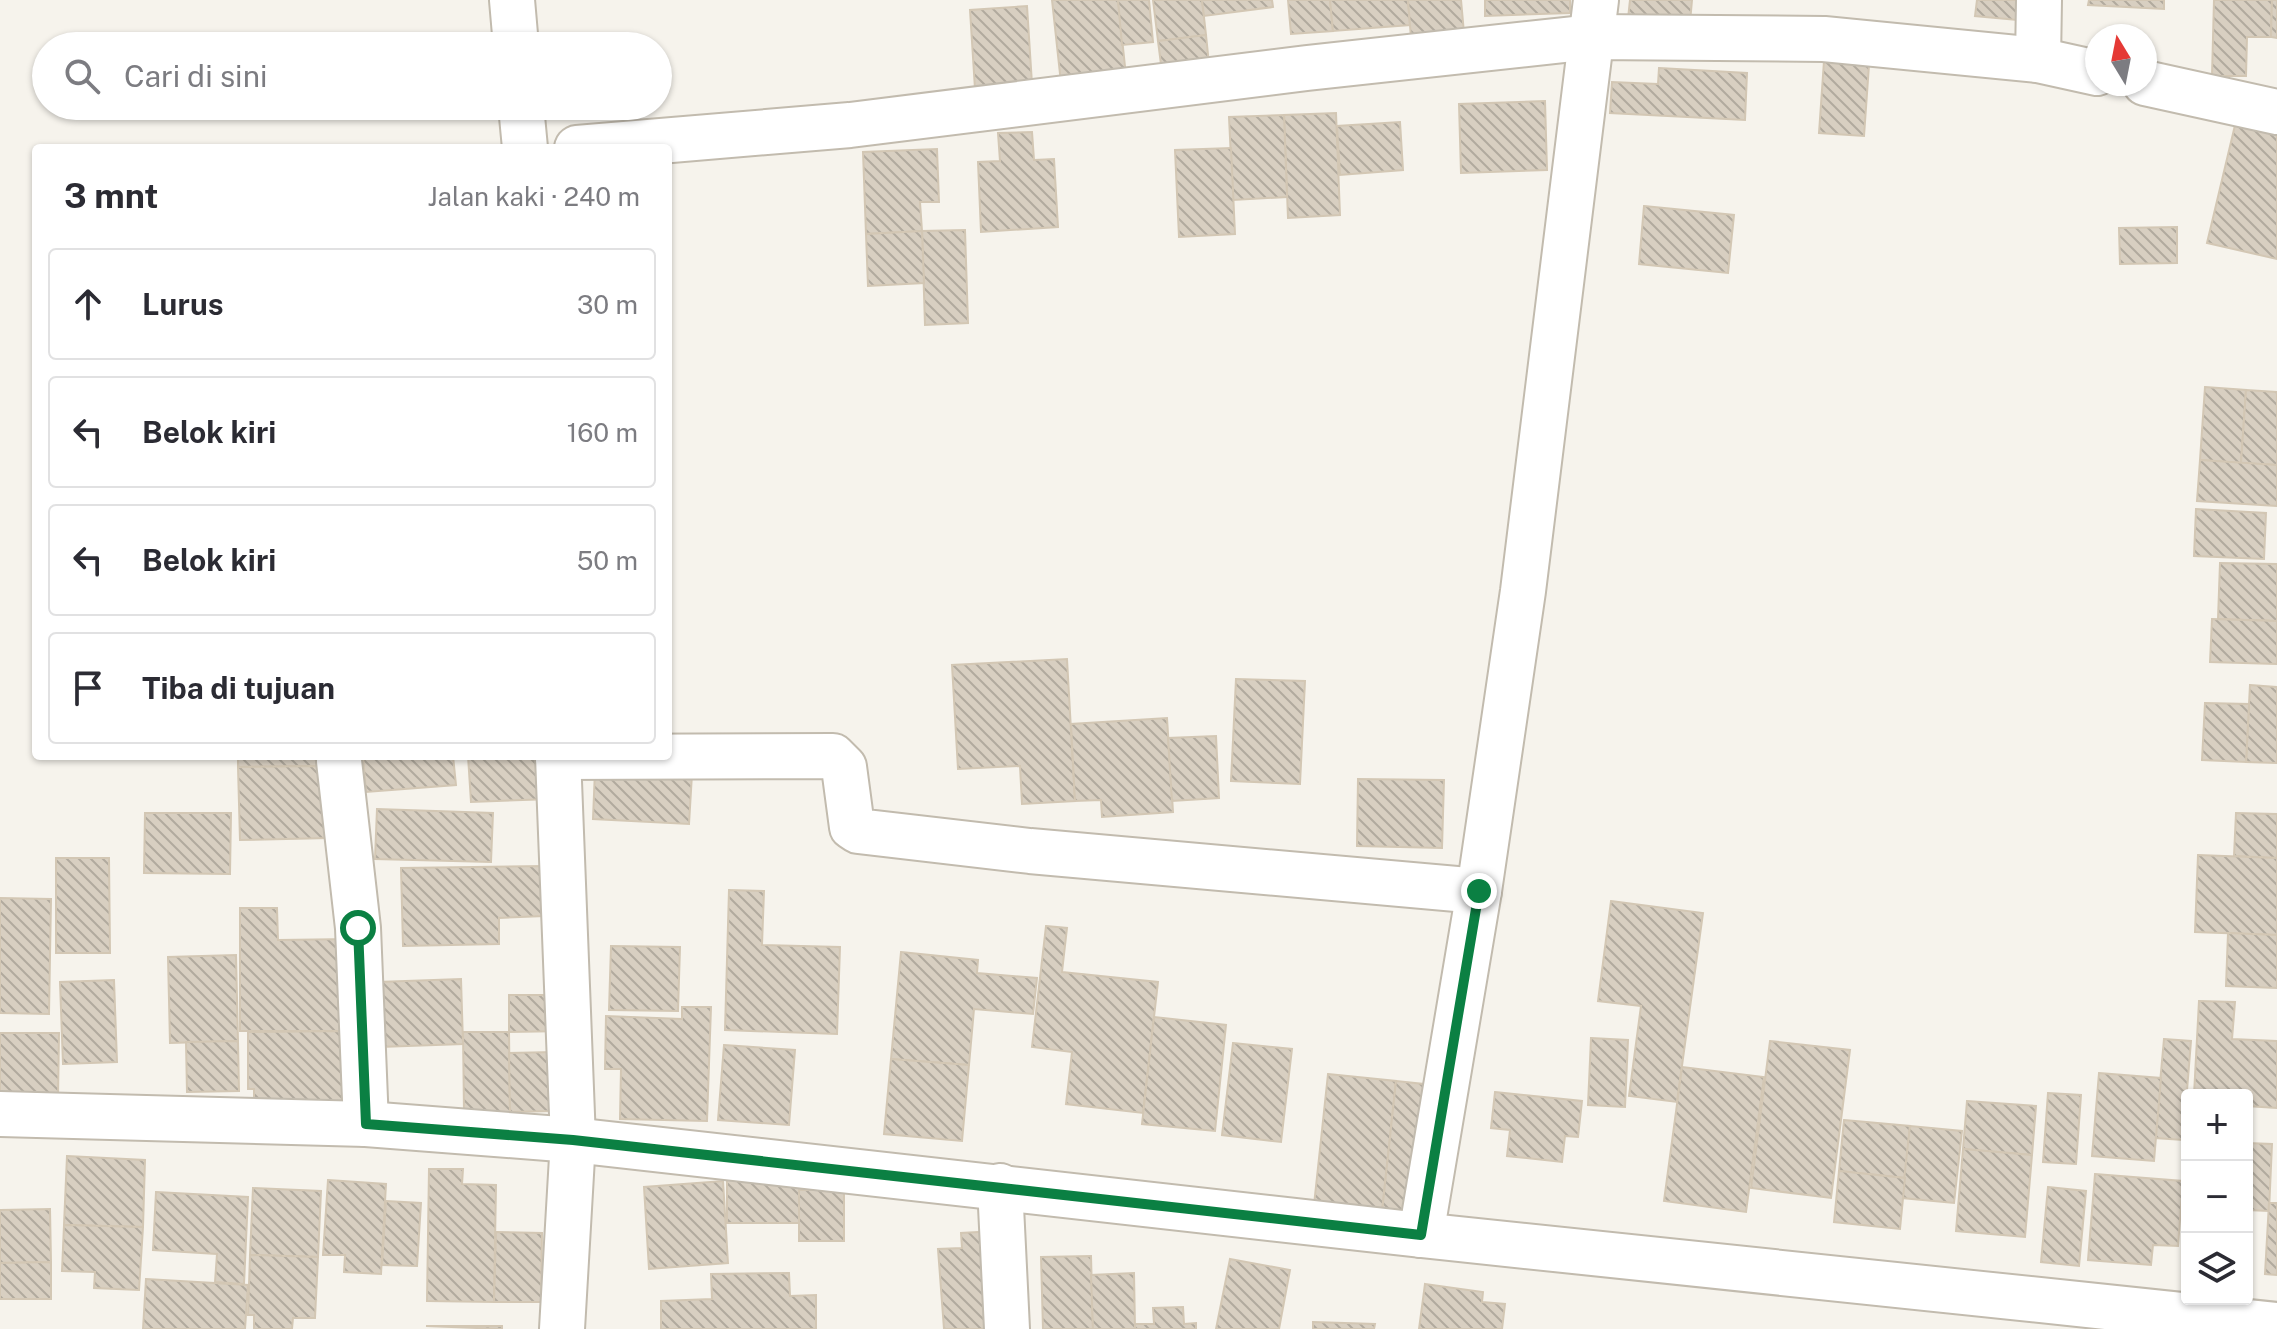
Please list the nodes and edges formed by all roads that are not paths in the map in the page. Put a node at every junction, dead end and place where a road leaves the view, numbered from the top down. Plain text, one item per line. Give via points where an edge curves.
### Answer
1 (512, 0) edge
2 (2039, 0) edge
3 (1594, 18) edge
4 (515, 32) edge
5 (2038, 60) junction
6 (2085, 70) edge
7 (2157, 86) edge
8 (2277, 112) edge
9 (522, 120) edge
10 (525, 144) edge
11 (624, 144) edge
12 (672, 756) edge
13 (558, 760) edge
14 (339, 761) dead end
15 (1479, 891) junction
16 (0, 1114) edge
17 (366, 1124) junction
18 (573, 1140) junction
19 (1000, 1186) junction
20 (1421, 1235) junction
21 (2167, 1323) edge
22 (2277, 1325) edge
23 (562, 1329) edge
24 (1007, 1329) edge

1 - 4 street
2 - 5 street
3 - 5 street
3 - 11 street via 1307,68 850,125
3 - 15 street via 1523,591
5 - 6 street
7 - 8 street
9 - 10 street
12 - 15 street via 833,756 844,767 852,827 858,831
13 - 18 street
14 - 17 street via 358,928
15 - 20 street
16 - 17 street
17 - 18 street
18 - 19 street
18 - 23 street
19 - 20 street
19 - 24 street
20 - 21 street
21 - 22 street

